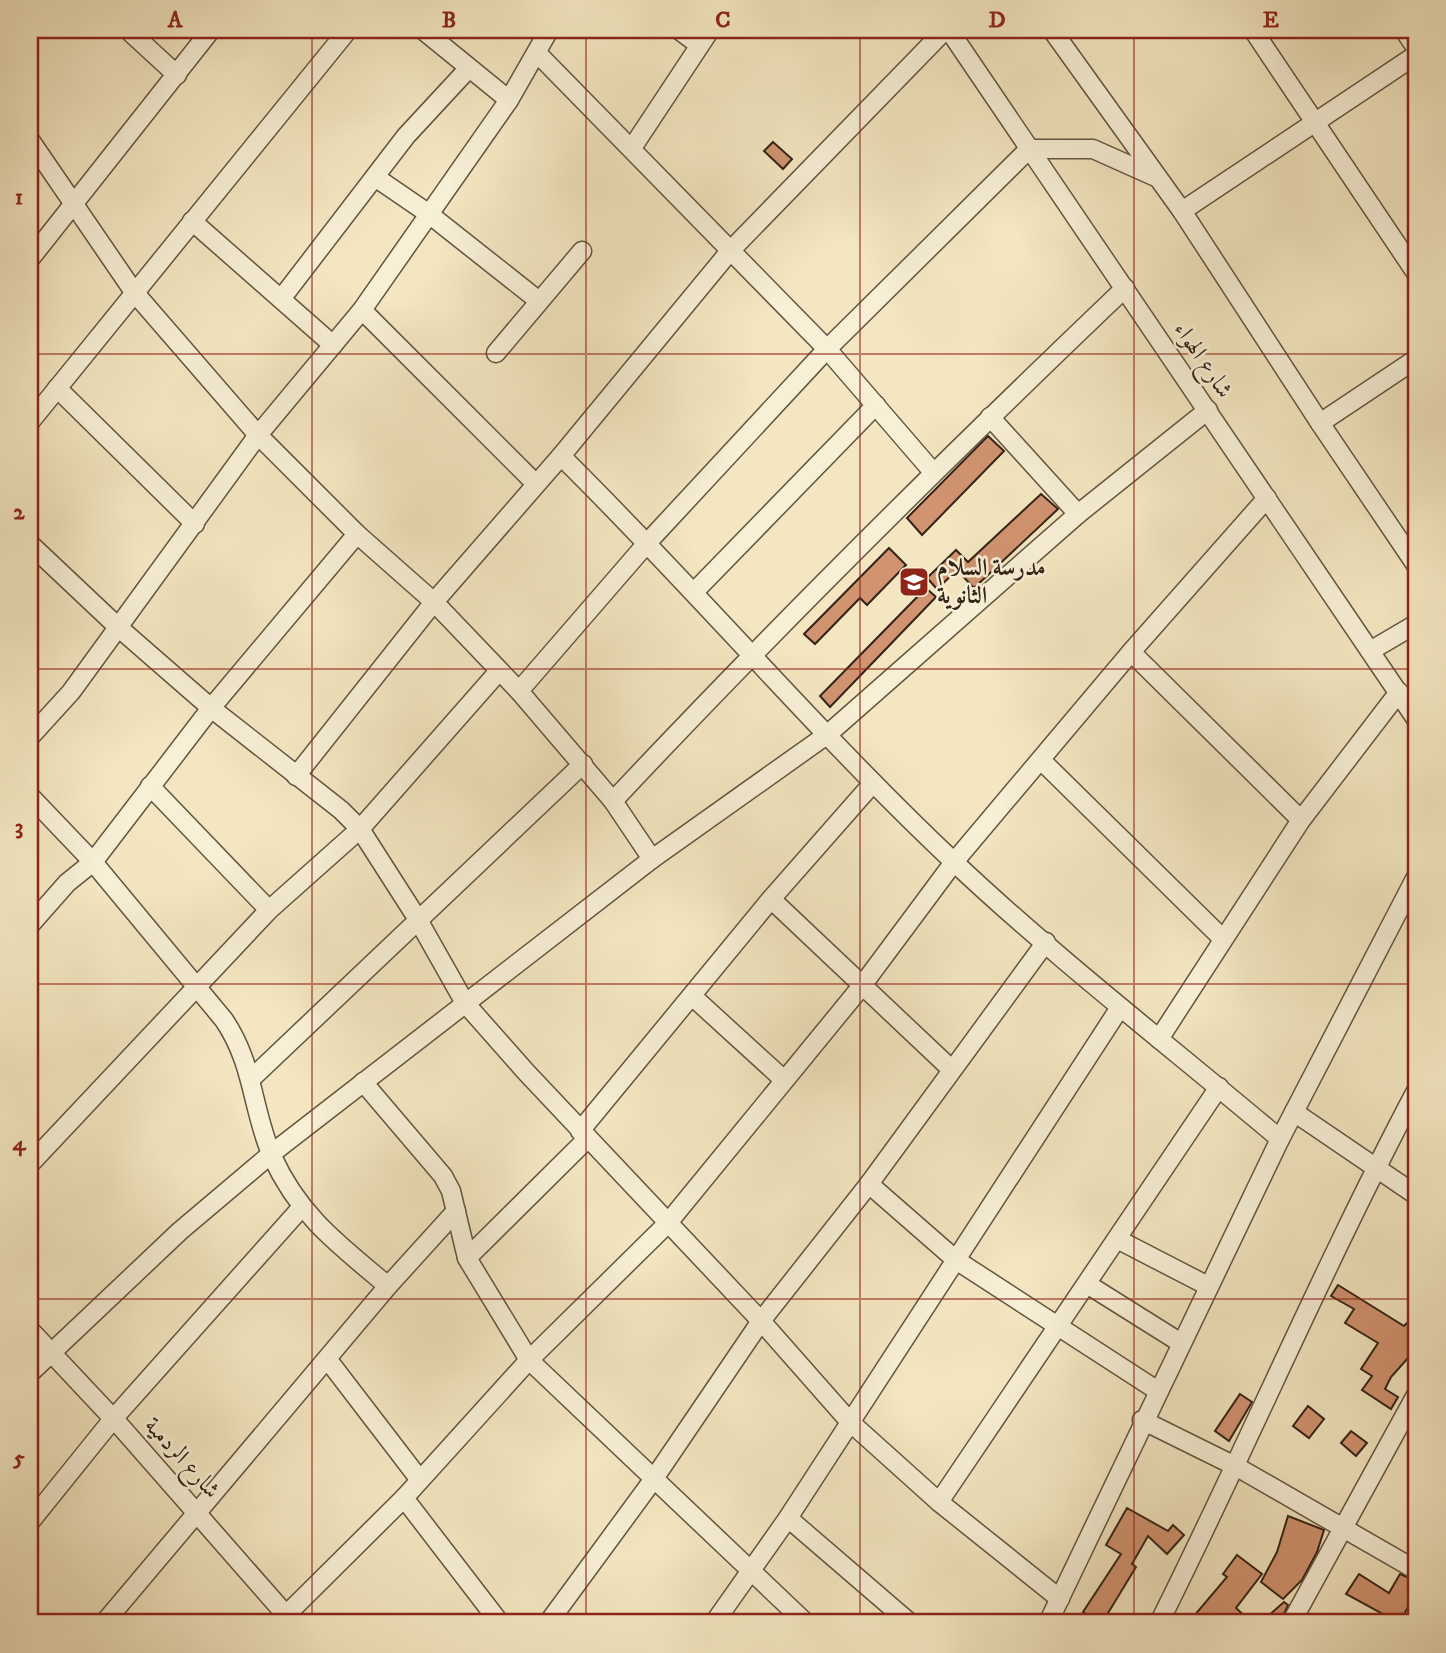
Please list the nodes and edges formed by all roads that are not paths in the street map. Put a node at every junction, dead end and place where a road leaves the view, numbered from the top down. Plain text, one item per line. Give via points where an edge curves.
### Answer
1 (128, 30) edge
2 (211, 30) edge
3 (348, 30) edge
4 (424, 30) edge
5 (549, 30) edge
6 (679, 30) edge
7 (710, 30) edge
8 (947, 30) edge
9 (1052, 30) edge
10 (1253, 30) edge
11 (1404, 30) edge
12 (698, 44) junction
13 (1416, 48) edge
14 (538, 54) junction
15 (1416, 55) edge
16 (469, 68) junction
17 (177, 75) junction
18 (509, 100) junction
19 (1316, 124) junction
20 (30, 140) edge
21 (632, 148) junction
22 (1029, 149) junction
23 (375, 177) junction
24 (1158, 178) junction
25 (75, 203) junction
26 (1182, 211) junction
27 (429, 214) junction
28 (192, 221) junction
29 (582, 251) dead end
30 (730, 251) junction
31 (30, 259) edge
32 (1416, 273) edge
33 (1125, 288) junction
34 (134, 292) junction
35 (281, 299) junction
36 (539, 301) junction
37 (362, 310) junction
38 (333, 345) junction
39 (827, 349) junction
40 (496, 353) dead end
41 (1416, 359) edge
42 (57, 388) junction
43 (876, 405) junction
44 (1208, 410) junction
45 (990, 417) junction
46 (30, 422) edge
47 (1320, 423) junction
48 (258, 435) junction
49 (561, 456) junction
50 (933, 472) junction
51 (536, 484) junction
52 (1267, 498) junction
53 (1078, 514) junction
54 (195, 524) junction
55 (357, 534) junction
56 (648, 542) junction
57 (30, 544) edge
58 (1416, 565) edge
59 (694, 592) junction
60 (434, 602) junction
61 (1416, 624) edge
62 (118, 627) junction
63 (1370, 651) junction
64 (1130, 652) junction
65 (751, 654) junction
66 (499, 671) junction
67 (519, 691) junction
68 (1399, 692) junction
69 (211, 708) junction
70 (1416, 719) edge
71 (828, 734) junction
72 (30, 737) edge
73 (1042, 761) junction
74 (583, 764) junction
75 (296, 776) junction
76 (873, 783) junction
77 (149, 786) junction
78 (30, 796) edge
79 (613, 802) junction
80 (1301, 820) junction
81 (360, 829) junction
82 (652, 859) junction
83 (93, 862) junction
84 (954, 862) junction
85 (1416, 877) edge
86 (771, 899) junction
87 (269, 910) junction
88 (418, 918) junction
89 (30, 925) edge
90 (1223, 939) junction
91 (1046, 942) junction
92 (196, 984) junction
93 (861, 987) junction
94 (692, 996) junction
95 (465, 1003) junction
96 (1119, 1009) junction
97 (1159, 1039) junction
98 (951, 1069) junction
99 (252, 1078) junction
100 (783, 1079) junction
101 (363, 1082) junction
102 (1219, 1087) junction
103 (1416, 1091) edge
104 (1294, 1112) junction
105 (584, 1135) junction
106 (1280, 1139) junction
107 (271, 1154) junction
108 (30, 1164) edge
109 (1376, 1168) junction
110 (869, 1184) junction
111 (1416, 1195) edge
112 (301, 1208) junction
113 (456, 1211) junction
114 (667, 1224) junction
115 (1117, 1239) junction
116 (467, 1258) junction
117 (956, 1260) junction
118 (1087, 1284) junction
119 (388, 1286) junction
120 (1208, 1286) junction
121 (761, 1321) junction
122 (1058, 1327) junction
123 (30, 1330) edge
124 (1181, 1343) junction
125 (50, 1353) junction
126 (328, 1360) junction
127 (529, 1360) junction
128 (30, 1373) edge
129 (1158, 1391) junction
130 (1416, 1395) edge
131 (113, 1419) junction
132 (1142, 1420) junction
133 (850, 1422) junction
134 (1237, 1466) junction
135 (420, 1480) junction
136 (653, 1480) junction
137 (404, 1498) junction
138 (939, 1502) junction
139 (198, 1513) junction
140 (788, 1518) junction
141 (30, 1522) edge
142 (1344, 1528) junction
143 (751, 1570) junction
144 (1416, 1570) edge
145 (1060, 1599) junction
146 (285, 1620) edge
147 (104, 1623) edge
148 (500, 1623) edge
149 (548, 1623) edge
150 (713, 1623) edge
151 (806, 1623) edge
152 (910, 1623) edge
153 (1048, 1623) edge
154 (1159, 1623) edge
155 (1291, 1623) edge

1 - 17 street
2 - 17 street
3 - 28 street
4 - 16 street
5 - 14 street
6 - 12 street
7 - 12 street
8 - 22 street, شارع الهواء
8 - 30 street
9 - 24 street
10 - 19 street
11 - 13 street
12 - 21 street
14 - 18 street
14 - 21 street
15 - 19 street
16 - 18 street
16 - 23 street
17 - 25 street
18 - 27 street
19 - 26 street
19 - 32 street
20 - 25 street
21 - 30 street
22 - 24 street via 1093,149
22 - 33 street, شارع الهواء
22 - 39 street
23 - 27 street
23 - 35 street
24 - 26 street
25 - 31 street
25 - 34 street
26 - 47 street
27 - 36 street
27 - 37 street
28 - 34 street
28 - 35 street
29 - 36 street
30 - 39 street
30 - 49 street
33 - 44 street, شارع الهواء
33 - 45 street
34 - 42 street
34 - 48 street
35 - 38 street
36 - 40 street
37 - 38 street
37 - 51 street
38 - 48 street
39 - 43 street
39 - 56 street
41 - 47 street
42 - 46 street
42 - 54 street
43 - 50 street
43 - 59 street
44 - 52 street, شارع الهواء
44 - 53 street
45 - 50 street
45 - 53 street
47 - 58 street
48 - 54 street
48 - 55 street
49 - 51 street
49 - 56 street
50 - 65 street
51 - 60 street
52 - 63 street, شارع الهواء
52 - 64 street
53 - 71 street
54 - 62 street
55 - 60 street
55 - 69 street
56 - 59 street
56 - 67 street
57 - 62 street
59 - 65 street
60 - 66 street
60 - 75 street
61 - 63 street
62 - 69 street
62 - 72 street via 71,692
63 - 68 street, شارع الهواء
64 - 73 street
64 - 80 street
65 - 71 street
65 - 79 street
66 - 67 street
66 - 81 street
67 - 74 street
68 - 70 street, شارع الهواء
68 - 80 street
69 - 75 street
69 - 77 street
71 - 76 street
71 - 82 street
73 - 84 street
73 - 90 street
74 - 79 street
74 - 88 street
75 - 81 street
76 - 84 street
76 - 86 street
77 - 83 street
77 - 87 street
78 - 83 street
79 - 82 street
80 - 90 street
81 - 87 street
81 - 88 street
82 - 95 street
83 - 89 street via 67,883
83 - 92 street
84 - 91 street
84 - 93 street
85 - 104 street
86 - 93 street
86 - 94 street
87 - 92 street
88 - 95 street
88 - 99 street
90 - 97 street
91 - 96 street
91 - 98 street
92 - 99 street via 233,1034
92 - 108 street
93 - 98 street
93 - 100 street
94 - 100 street
94 - 105 street
95 - 101 street
95 - 105 street
96 - 97 street
96 - 117 street
97 - 102 street
98 - 110 street
99 - 107 street
100 - 114 street
101 - 107 street
101 - 113 street via 443,1176
102 - 106 street
102 - 115 street
103 - 109 street
104 - 106 street
104 - 109 street
105 - 114 street
105 - 116 street
106 - 120 street
107 - 112 street
107 - 125 street via 180,1231
109 - 111 street
109 - 134 street
110 - 117 street
110 - 121 street
112 - 119 street
112 - 131 street
113 - 116 street
113 - 119 street
114 - 121 street
114 - 127 street
115 - 118 street
115 - 120 street
116 - 127 street
117 - 122 street
117 - 133 street
118 - 122 street
118 - 124 street
119 - 126 street
120 - 124 street
121 - 133 street
121 - 136 street
122 - 129 street
122 - 138 street
123 - 125 street, شارع الردمية
124 - 129 street
125 - 128 street
125 - 131 street, شارع الردمية
126 - 135 street
126 - 139 street
127 - 135 street
127 - 136 street
129 - 132 street
130 - 142 street
131 - 139 street, شارع الردمية
131 - 141 street
132 - 134 street
132 - 145 street
133 - 138 street
133 - 140 street
134 - 142 street
134 - 154 street
135 - 137 street
136 - 143 street
136 - 149 street
137 - 146 street
137 - 148 street
138 - 145 street
139 - 146 street, شارع الردمية
139 - 147 street
140 - 143 street
140 - 152 street
142 - 144 street
142 - 155 street
143 - 150 street
143 - 151 street
145 - 153 street

